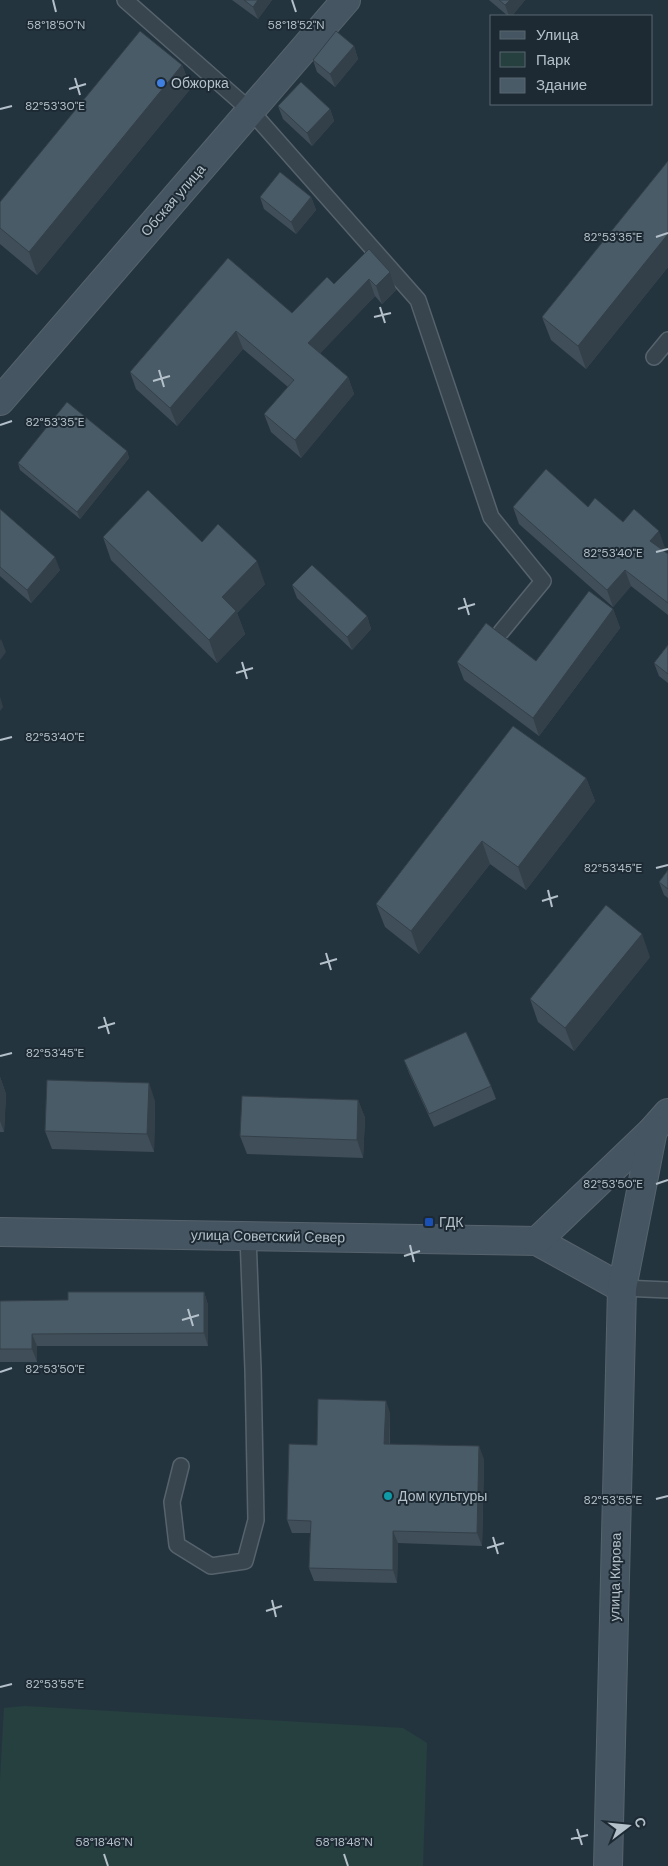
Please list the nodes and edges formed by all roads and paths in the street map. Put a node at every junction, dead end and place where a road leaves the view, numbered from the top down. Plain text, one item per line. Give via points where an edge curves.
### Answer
1 (125, 0) edge
2 (346, 0) edge
3 (251, 111) junction
4 (668, 340) edge
5 (654, 357) dead end
6 (0, 401) edge
7 (501, 632) edge
8 (661, 1121) edge
9 (0, 1232) edge
10 (248, 1236) junction
11 (537, 1241) junction
12 (622, 1288) junction
13 (668, 1290) edge
14 (181, 1466) dead end
15 (608, 1866) edge

1 - 3 lane
2 - 3 street, Обская улица
3 - 6 street, Обская улица
3 - 7 lane via 418,300 491,517 543,581
4 - 5 lane
8 - 11 street
8 - 12 street, улица Кирова
9 - 10 street, улица Советский Север
10 - 11 street, улица Советский Север
10 - 14 lane via 256,1520 245,1561 211,1566 177,1546 172,1502
11 - 12 street
12 - 13 lane
12 - 15 street, улица Кирова

